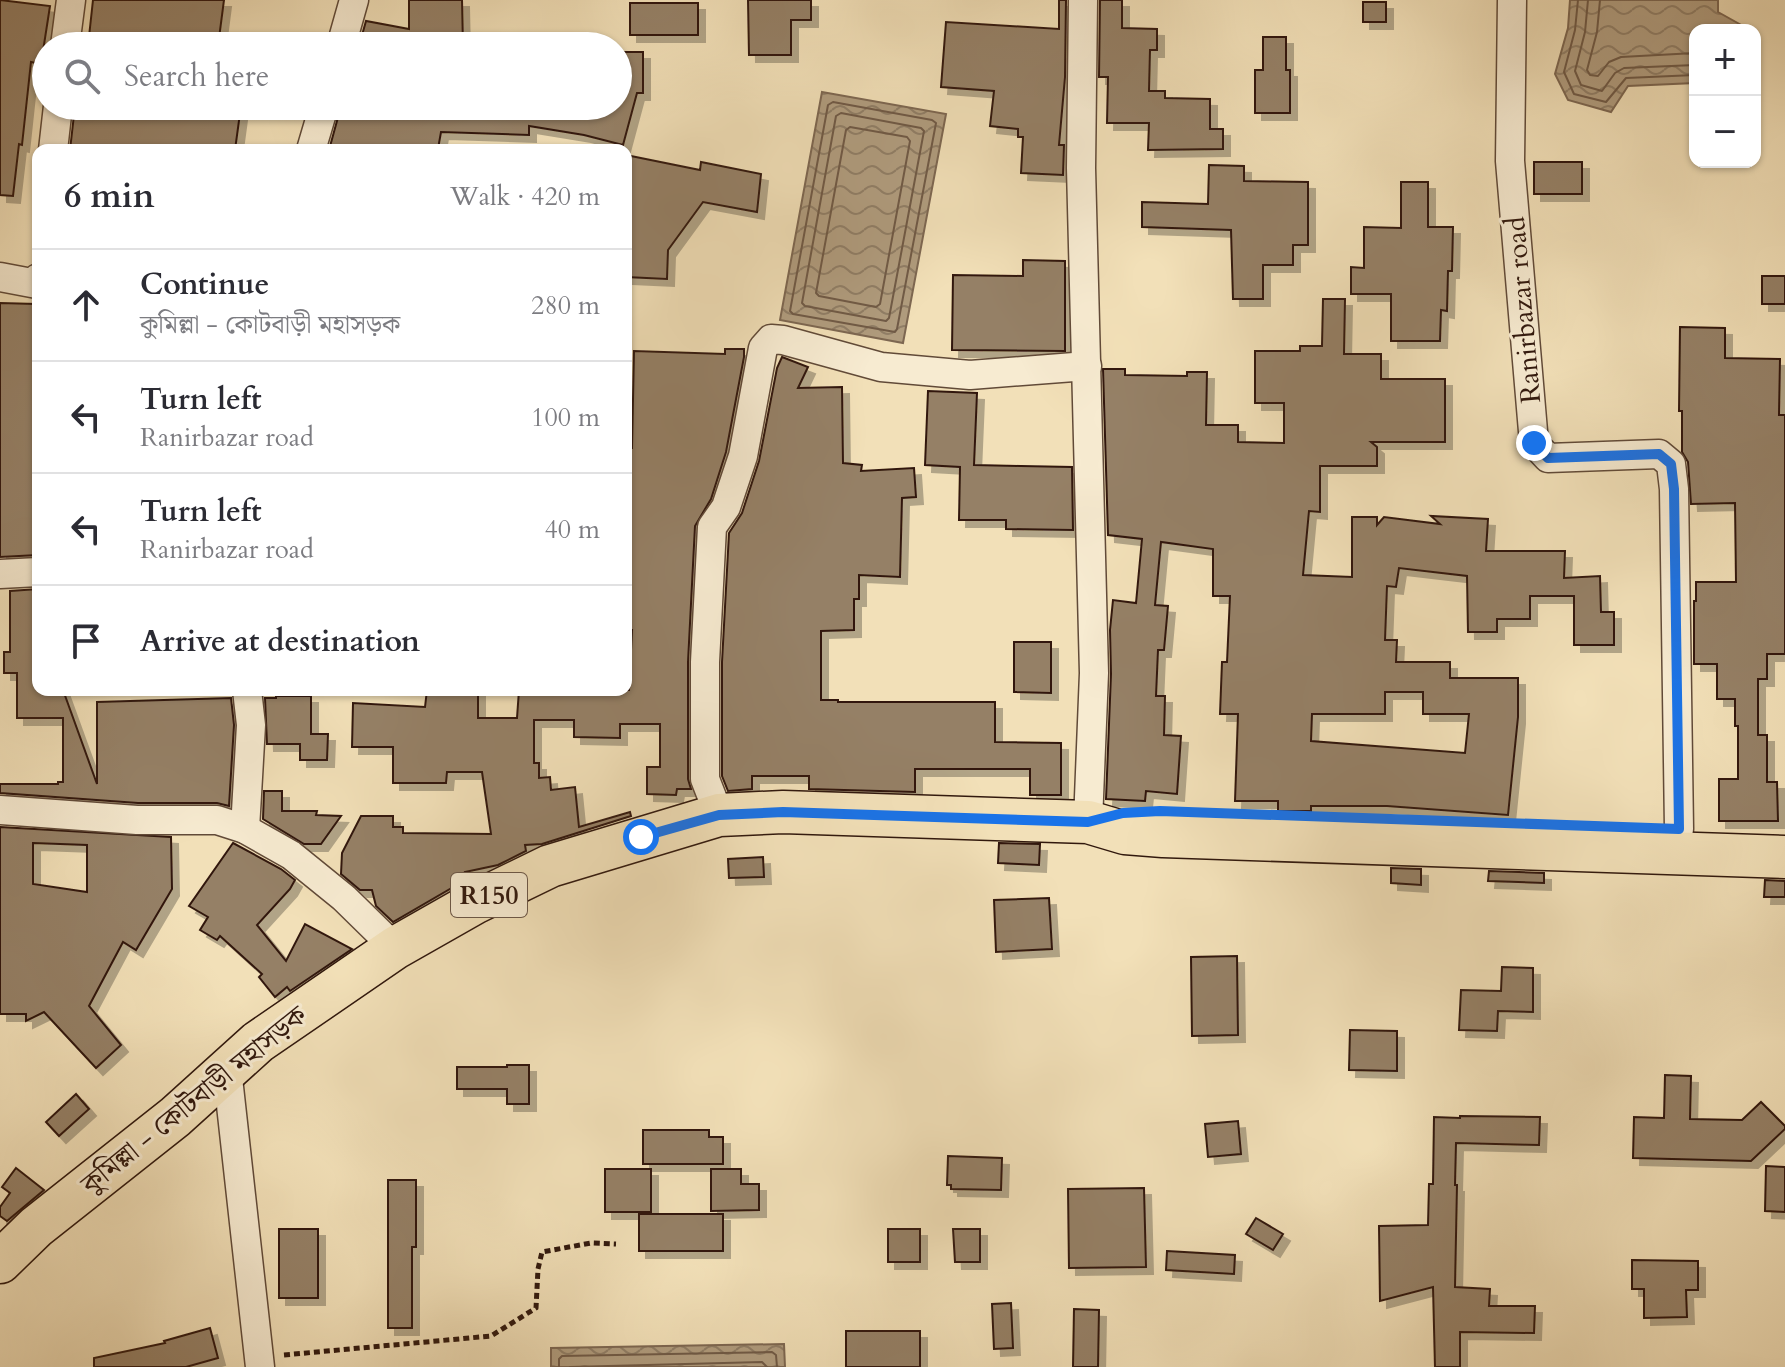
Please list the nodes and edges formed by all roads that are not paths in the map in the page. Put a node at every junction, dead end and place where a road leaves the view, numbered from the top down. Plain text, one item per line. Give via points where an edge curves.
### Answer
1 (71, 0) edge
2 (354, 0) edge
3 (1083, 0) edge
4 (1512, 0) edge
5 (67, 32) edge
6 (345, 32) edge
7 (56, 120) edge
8 (320, 120) edge
9 (54, 144) edge
10 (313, 144) edge
11 (0, 277) edge
12 (32, 283) edge
13 (1087, 366) junction
14 (32, 572) edge
15 (0, 574) edge
16 (248, 696) edge
17 (0, 810) edge
18 (719, 815) junction
19 (1088, 822) junction
20 (245, 829) junction
21 (1679, 829) junction
22 (1785, 832) edge
23 (1629, 840) junction
24 (1785, 857) edge
25 (395, 948) junction
26 (227, 1069) junction
27 (0, 1262) edge
28 (260, 1362) edge

1 - 5 street
2 - 6 street
3 - 13 street
4 - 21 street, Ranirbazar road via 1510,161 1534,443 1548,458 1659,454 1671,464
7 - 9 street
8 - 10 street
11 - 12 street
13 - 18 street via 970,375 881,367 783,340 771,339 763,348 743,456 726,507 712,527 705,779
13 - 19 street via 1094,673
14 - 15 street
16 - 20 street
17 - 20 street via 217,820
18 - 19 main road, কুমিল্লা - কোটবাড়ী মহাসড়ক / R150 via 783,812
18 - 25 main road, কুমিল্লা - কোটবাড়ী মহাসড়ক / R150 via 550,866
19 - 23 main road, কুমিল্লা - কোটবাড়ী মহাসড়ক / R150 via 1125,833 1163,836
20 - 25 street via 291,855
21 - 22 main road, কুমিল্লা - কোটবাড়ী মহাসড়ক / R150
21 - 23 main road, কুমিল্লা - কোটবাড়ী মহাসড়ক / R150
23 - 24 main road, কুমিল্লা - কোটবাড়ী মহাসড়ক / R150
25 - 26 main road, কুমিল্লা - কোটবাড়ী মহাসড়ক / R150
26 - 27 main road, কুমিল্লা - কোটবাড়ী মহাসড়ক / R150
26 - 28 street

